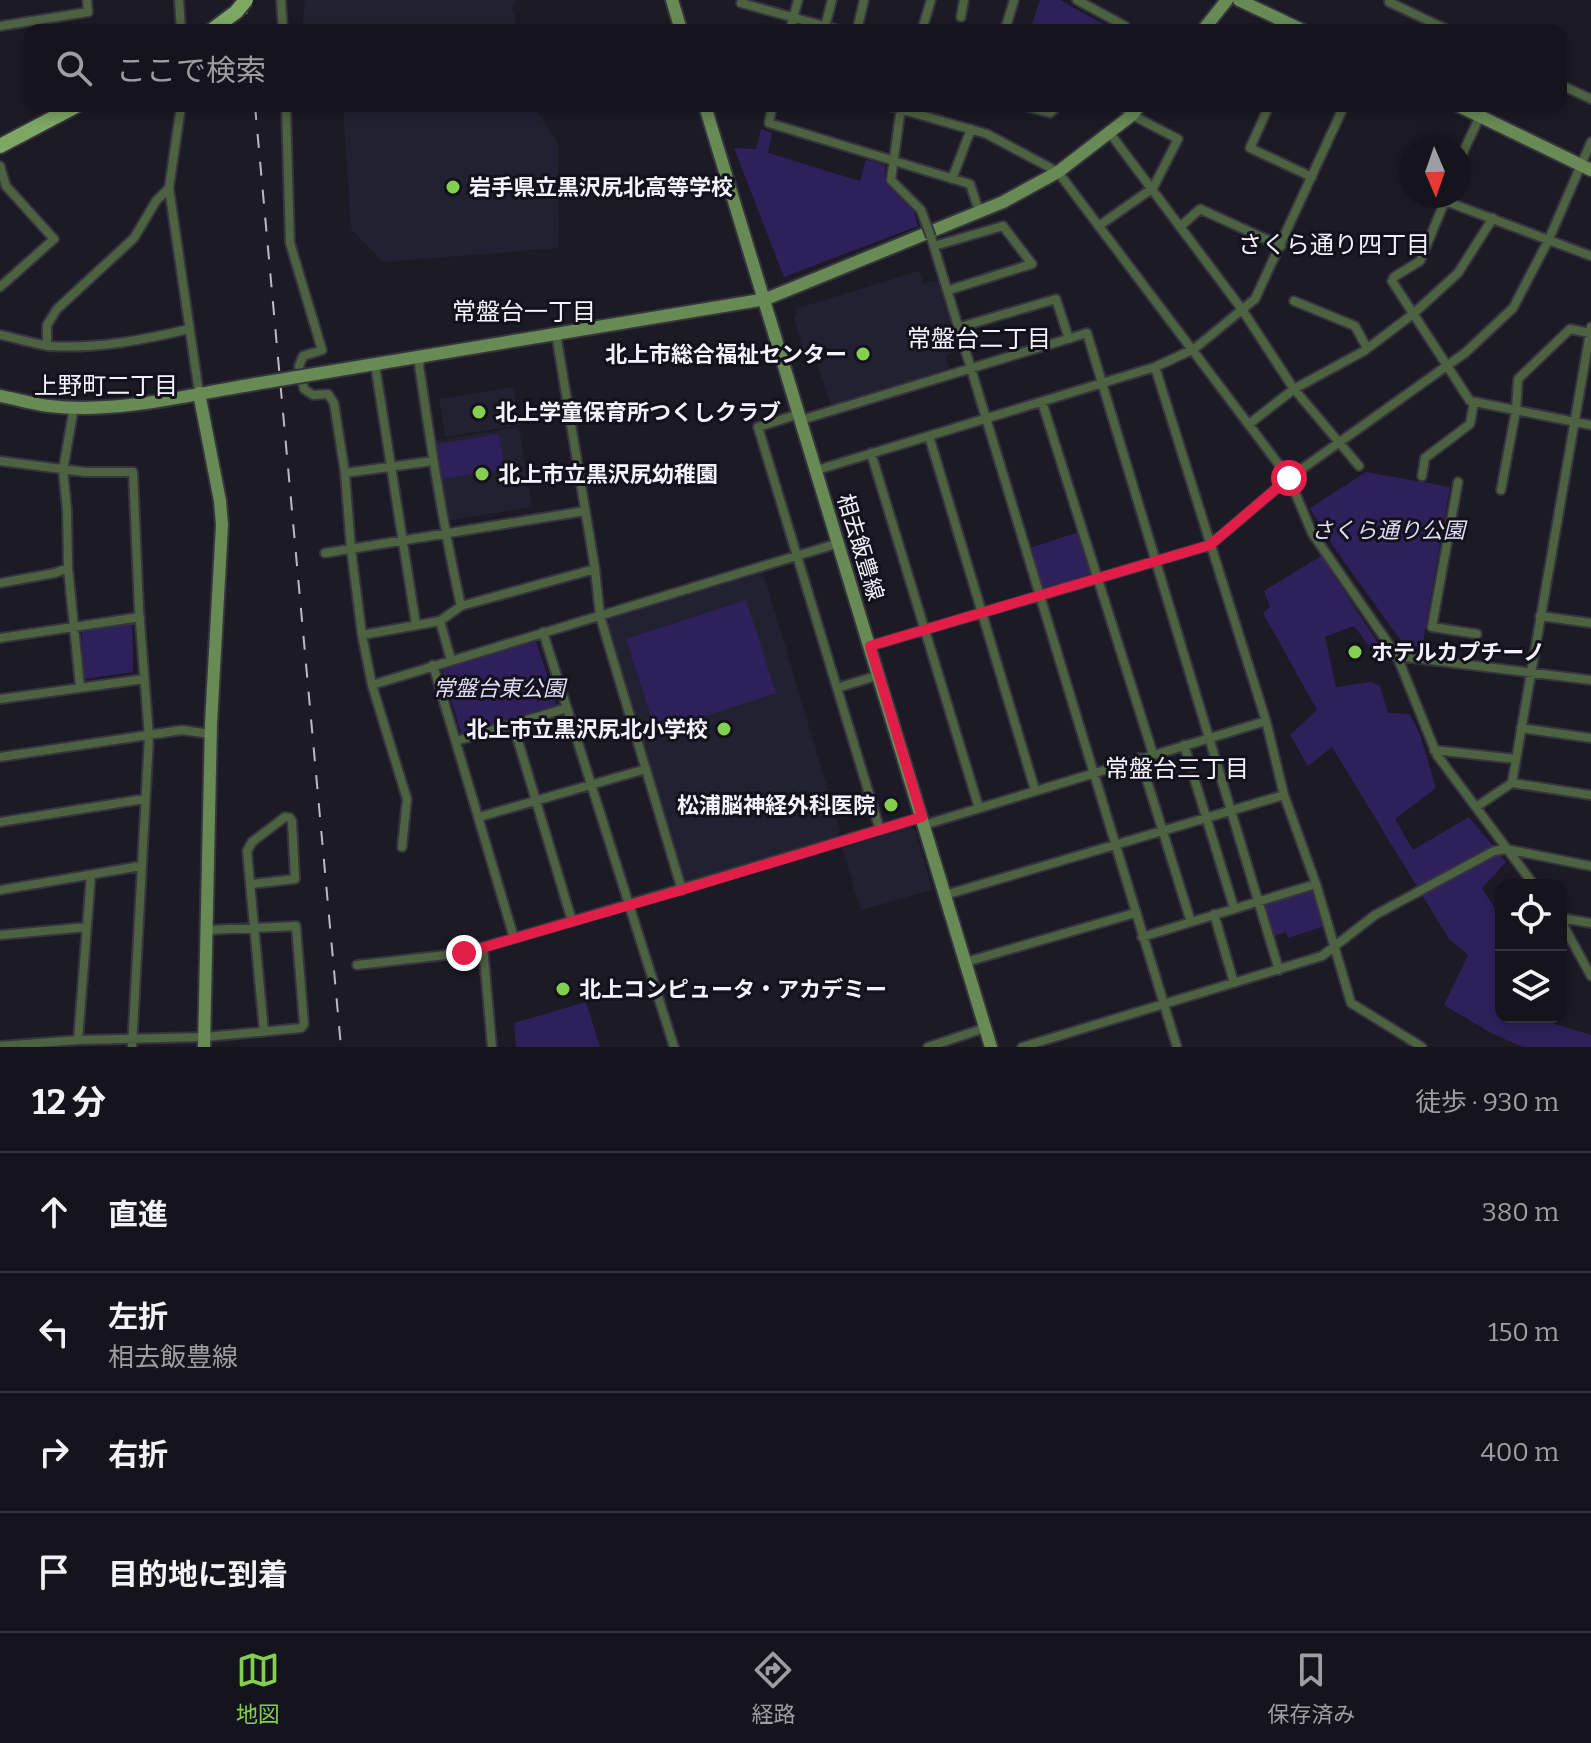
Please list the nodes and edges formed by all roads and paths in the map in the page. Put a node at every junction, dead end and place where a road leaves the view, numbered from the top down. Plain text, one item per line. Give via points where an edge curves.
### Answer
1 (87, 0) edge
2 (179, 0) edge
3 (246, 0) edge
4 (281, 0) edge
5 (672, 0) edge
6 (742, 0) edge
7 (798, 0) edge
8 (832, 0) edge
9 (864, 0) edge
10 (931, 0) edge
11 (964, 0) edge
12 (1014, 0) edge
13 (1077, 0) edge
14 (1227, 0) edge
15 (1239, 0) edge
16 (1389, 2) edge
17 (961, 17) dead end
18 (793, 18) junction
19 (181, 24) edge
20 (220, 24) edge
21 (283, 24) edge
22 (679, 24) edge
23 (792, 24) edge
24 (812, 24) edge
25 (825, 24) edge
26 (858, 24) edge
27 (924, 24) edge
28 (1007, 24) edge
29 (1121, 24) edge
30 (1208, 24) edge
31 (1289, 24) edge
32 (1435, 24) edge
33 (0, 26) edge
34 (1567, 88) edge
35 (1591, 99) edge
36 (65, 112) edge
37 (180, 112) edge
38 (286, 112) edge
39 (707, 112) edge
40 (771, 112) edge
41 (900, 112) edge
42 (916, 112) edge
43 (1128, 112) edge
44 (1136, 112) edge
45 (1266, 112) edge
46 (1338, 112) edge
47 (1472, 112) edge
48 (1480, 116) junction
49 (971, 129) junction
50 (1109, 132) junction
51 (1471, 136) edge
52 (1591, 142) edge
53 (0, 146) edge
54 (895, 162) junction
55 (0, 166) edge
56 (1586, 168) edge
57 (1058, 172) junction
58 (1312, 177) junction
59 (952, 179) junction
60 (3, 188) edge
61 (169, 188) junction
62 (1153, 188) junction
63 (1441, 208) edge
64 (1469, 208) edge
65 (979, 211) junction
66 (1493, 218) junction
67 (1100, 225) junction
68 (1181, 226) junction
69 (1549, 239) junction
70 (932, 242) junction
71 (1281, 246) junction
72 (1591, 256) edge
73 (0, 287) edge
74 (949, 290) junction
75 (766, 299) junction
76 (1294, 301) dead end
77 (1241, 308) junction
78 (1413, 314) junction
79 (960, 327) junction
80 (189, 329) junction
81 (1590, 330) edge
82 (556, 334) junction
83 (0, 335) edge
84 (1069, 339) junction
85 (47, 346) junction
86 (1367, 348) junction
87 (1194, 349) junction
88 (421, 358) junction
89 (375, 365) junction
90 (1447, 366) junction
91 (972, 367) junction
92 (1155, 367) junction
93 (1101, 383) junction
94 (1294, 389) junction
95 (199, 393) junction
96 (0, 396) edge
97 (1042, 402) junction
98 (1474, 402) junction
99 (74, 407) junction
100 (1516, 410) junction
101 (800, 417) junction
102 (987, 419) junction
103 (1574, 422) junction
104 (1249, 424) junction
105 (1591, 425) edge
106 (929, 436) junction
107 (1339, 442) junction
108 (871, 453) junction
109 (0, 461) edge
110 (433, 461) junction
111 (392, 465) junction
112 (1359, 466) dead end
113 (63, 470) junction
114 (817, 470) junction
115 (345, 473) junction
116 (1422, 476) dead end
117 (1289, 478) junction
118 (1458, 482) dead end
119 (1501, 490) dead end
120 (585, 511) junction
121 (445, 535) junction
122 (403, 541) junction
123 (839, 543) junction
124 (1210, 545) junction
125 (351, 549) junction
126 (325, 553) dead end
127 (797, 556) junction
128 (1155, 561) junction
129 (68, 568) junction
130 (595, 569) junction
131 (1096, 578) junction
132 (0, 583) edge
133 (1040, 594) junction
134 (461, 606) junction
135 (982, 611) junction
136 (600, 616) junction
137 (1540, 616) junction
138 (140, 617) junction
139 (440, 621) junction
140 (1591, 623) edge
141 (416, 625) junction
142 (74, 627) junction
143 (926, 630) junction
144 (543, 632) junction
145 (1477, 634) dead end
146 (362, 635) junction
147 (0, 638) edge
148 (870, 646) junction
149 (1397, 656) junction
150 (451, 660) junction
151 (433, 665) junction
152 (1531, 672) junction
153 (879, 675) junction
154 (144, 679) junction
155 (1591, 680) edge
156 (372, 685) junction
157 (80, 687) junction
158 (837, 688) junction
159 (0, 699) edge
160 (567, 708) junction
161 (1266, 721) junction
162 (513, 724) junction
163 (1521, 728) junction
164 (210, 734) junction
165 (149, 737) junction
166 (1208, 738) junction
167 (1591, 738) edge
168 (456, 741) junction
169 (1184, 745) junction
170 (1434, 750) junction
171 (1153, 754) junction
172 (0, 757) edge
173 (1140, 758) junction
174 (1516, 759) junction
175 (646, 769) junction
176 (1094, 774) junction
177 (591, 783) junction
178 (1512, 783) junction
179 (1035, 790) junction
180 (1284, 795) junction
181 (1591, 795) edge
182 (144, 799) junction
183 (536, 800) junction
184 (1476, 807) junction
185 (979, 808) junction
186 (1231, 810) junction
187 (479, 817) junction
188 (1207, 818) junction
189 (923, 821) junction
190 (0, 822) edge
191 (880, 830) junction
192 (1162, 830) junction
193 (1114, 844) junction
194 (402, 847) dead end
195 (1506, 849) junction
196 (141, 866) junction
197 (1591, 866) edge
198 (91, 875) junction
199 (1529, 879) edge
200 (251, 884) junction
201 (1316, 884) junction
202 (0, 890) edge
203 (682, 890) junction
204 (945, 895) junction
205 (1258, 901) junction
206 (627, 904) junction
207 (1234, 908) junction
208 (1135, 913) junction
209 (1214, 914) junction
210 (1567, 920) edge
211 (572, 921) junction
212 (1191, 922) junction
213 (1591, 923) edge
214 (87, 927) junction
215 (255, 927) junction
216 (208, 930) junction
217 (1567, 930) edge
218 (0, 935) edge
219 (1142, 937) junction
220 (514, 938) junction
221 (483, 947) junction
222 (1334, 948) junction
223 (966, 962) junction
224 (357, 965) dead end
225 (1279, 970) junction
226 (1591, 976) edge
227 (1234, 983) junction
228 (1164, 1004) junction
229 (985, 1028) junction
230 (264, 1032) junction
231 (78, 1040) junction
232 (132, 1042) edge
233 (205, 1042) edge
234 (0, 1046) edge
235 (492, 1047) edge
236 (674, 1047) edge
237 (928, 1047) edge
238 (991, 1047) edge
239 (1022, 1047) edge
240 (1177, 1047) edge
241 (1422, 1047) edge

1 - 33 street via 88,12
2 - 19 street
3 - 20 main road, bridge
4 - 21 street
5 - 22 street
6 - 18 street
7 - 18 street
8 - 25 street
9 - 26 street
10 - 27 street
11 - 17 street
12 - 28 street
13 - 29 street
14 - 30 street
15 - 31 street
16 - 32 street
18 - 23 street
18 - 24 street
34 - 35 street
36 - 53 main road
37 - 61 street
38 - 115 street via 290,243 322,350 303,356 299,366 304,389 313,395 328,394 334,403
39 - 75 street, 相去飯豊線
40 - 54 street via 769,123
41 - 54 street
42 - 49 street
43 - 50 street
44 - 62 street via 1178,139
45 - 58 street via 1250,148
46 - 58 street
47 - 48 street
48 - 51 street
48 - 56 street
49 - 57 street
49 - 59 street
50 - 57 street
50 - 62 street
52 - 56 street
54 - 59 street
54 - 70 street, bridge via 891,180 921,210
55 - 60 street
56 - 69 street
57 - 65 street
57 - 67 street
58 - 71 street
59 - 65 street via 970,184
60 - 73 street via 54,239
61 - 80 street
61 - 85 street via 134,238 57,309 47,325
62 - 67 street
62 - 68 street
63 - 78 street via 1420,261 1392,281
64 - 66 street
65 - 75 street
66 - 69 street
66 - 78 street via 1458,273
67 - 87 street
68 - 71 street via 1200,209
68 - 77 street
69 - 72 street
69 - 90 street via 1513,308
70 - 74 street
70 - 74 street via 1003,226 1032,264
71 - 77 street via 1255,299
74 - 79 street
75 - 82 street
75 - 101 street, 相去飯豊線
76 - 86 street via 1355,326
77 - 87 street
77 - 94 street
78 - 86 street
78 - 90 street
79 - 84 street via 1056,299
79 - 91 street
80 - 85 street via 136,341
80 - 95 street
81 - 100 street via 1570,329 1518,379
81 - 103 street
82 - 88 street
82 - 120 street
83 - 85 street
84 - 91 street
84 - 93 street via 1087,333
86 - 94 street
87 - 92 street
87 - 104 street
88 - 89 street
88 - 110 street
89 - 95 street, bridge
89 - 111 street
90 - 98 street
90 - 107 street
91 - 101 street
91 - 102 street
92 - 93 street
92 - 124 street
93 - 97 street
93 - 128 street
94 - 104 street
94 - 107 street
95 - 99 street via 132,405
95 - 164 street via 222,525
96 - 99 street
97 - 102 street
97 - 131 street
98 - 100 street
98 - 116 street via 1470,424 1425,458
99 - 113 street
100 - 103 street
100 - 119 street
101 - 114 street, 相去飯豊線
101 - 127 street via 758,427
102 - 106 street
102 - 133 street
103 - 105 street
103 - 137 street
104 - 117 street
106 - 108 street
106 - 135 street
107 - 112 street
107 - 117 street
108 - 114 street
108 - 143 street
109 - 113 street
110 - 111 street
110 - 121 street
111 - 115 street
111 - 122 street
113 - 129 street
113 - 138 street via 133,472
114 - 123 street, 相去飯豊線
115 - 125 street
117 - 124 street
117 - 149 street via 1312,533
118 - 145 street via 1432,627
120 - 121 street
120 - 130 street
121 - 122 street
121 - 134 street
122 - 125 street
122 - 141 street
123 - 127 street
123 - 148 street, 相去飯豊線
124 - 128 street
124 - 161 street
125 - 126 street
125 - 146 street
127 - 136 street
127 - 158 street
128 - 131 street
128 - 166 street
129 - 132 street
129 - 142 street
130 - 134 street
130 - 136 street
131 - 133 street
131 - 171 street
133 - 135 street
133 - 176 street
134 - 139 street
135 - 143 street
135 - 179 street
136 - 144 street
136 - 175 street
137 - 140 street
137 - 152 street
138 - 142 street
138 - 154 street
139 - 141 street
139 - 150 street
141 - 146 street
142 - 147 street
142 - 157 street
143 - 148 street
143 - 185 street
144 - 150 street
144 - 160 street
146 - 156 street
148 - 153 street, 相去飯豊線
149 - 152 street
149 - 170 street
150 - 151 street
151 - 156 street
151 - 168 street
152 - 155 street
152 - 163 street
153 - 158 street
153 - 189 street, 相去飯豊線
154 - 157 street
154 - 165 street
156 - 194 street via 407,799
157 - 159 street
158 - 191 street
160 - 162 street
160 - 177 street
161 - 166 street
161 - 180 street
162 - 168 street
162 - 183 street
163 - 167 street
163 - 174 street
164 - 165 street via 182,730
164 - 216 street
165 - 172 street
165 - 182 street
166 - 169 street
166 - 186 street
168 - 187 street
169 - 171 street
169 - 188 street
170 - 174 street
170 - 184 street
171 - 173 street
173 - 176 street
173 - 192 street
174 - 178 street
175 - 177 street
175 - 203 street
176 - 179 street
176 - 193 street
177 - 183 street
177 - 206 street
178 - 181 street
178 - 184 street
179 - 185 street
180 - 186 street
180 - 201 street
182 - 190 street
182 - 196 street
183 - 187 street
183 - 211 street
184 - 195 street
185 - 189 street
186 - 188 street
186 - 205 street
187 - 220 street
188 - 192 street
188 - 207 street
189 - 191 street
189 - 204 street, 相去飯豊線
191 - 203 street
192 - 193 street
192 - 212 street
193 - 204 street
193 - 208 street
195 - 197 street
195 - 199 street
195 - 222 street via 1375,915
196 - 198 street
196 - 232 street
198 - 202 street
198 - 214 street
200 - 200 street via 249,848 290,818 295,879
200 - 215 street
201 - 205 street
201 - 222 street
203 - 206 street
204 - 223 street, 相去飯豊線
205 - 207 street
205 - 225 street
206 - 211 street
206 - 236 street
207 - 209 street
208 - 219 street
208 - 223 street
209 - 212 street
209 - 227 street
210 - 213 street
211 - 220 street
212 - 219 street
214 - 218 street
214 - 231 street
215 - 216 street
215 - 230 street
215 - 230 street via 292,924 298,929 304,1024 295,1030
216 - 233 street
217 - 226 street
219 - 228 street
220 - 221 street
221 - 224 street
221 - 235 street
222 - 225 street
222 - 241 street via 1351,1003
223 - 229 street, 相去飯豊線
225 - 227 street
227 - 228 street
228 - 239 street
228 - 240 street
229 - 237 street
229 - 238 street, 相去飯豊線
230 - 233 street
231 - 232 street
231 - 234 street
232 - 233 street

